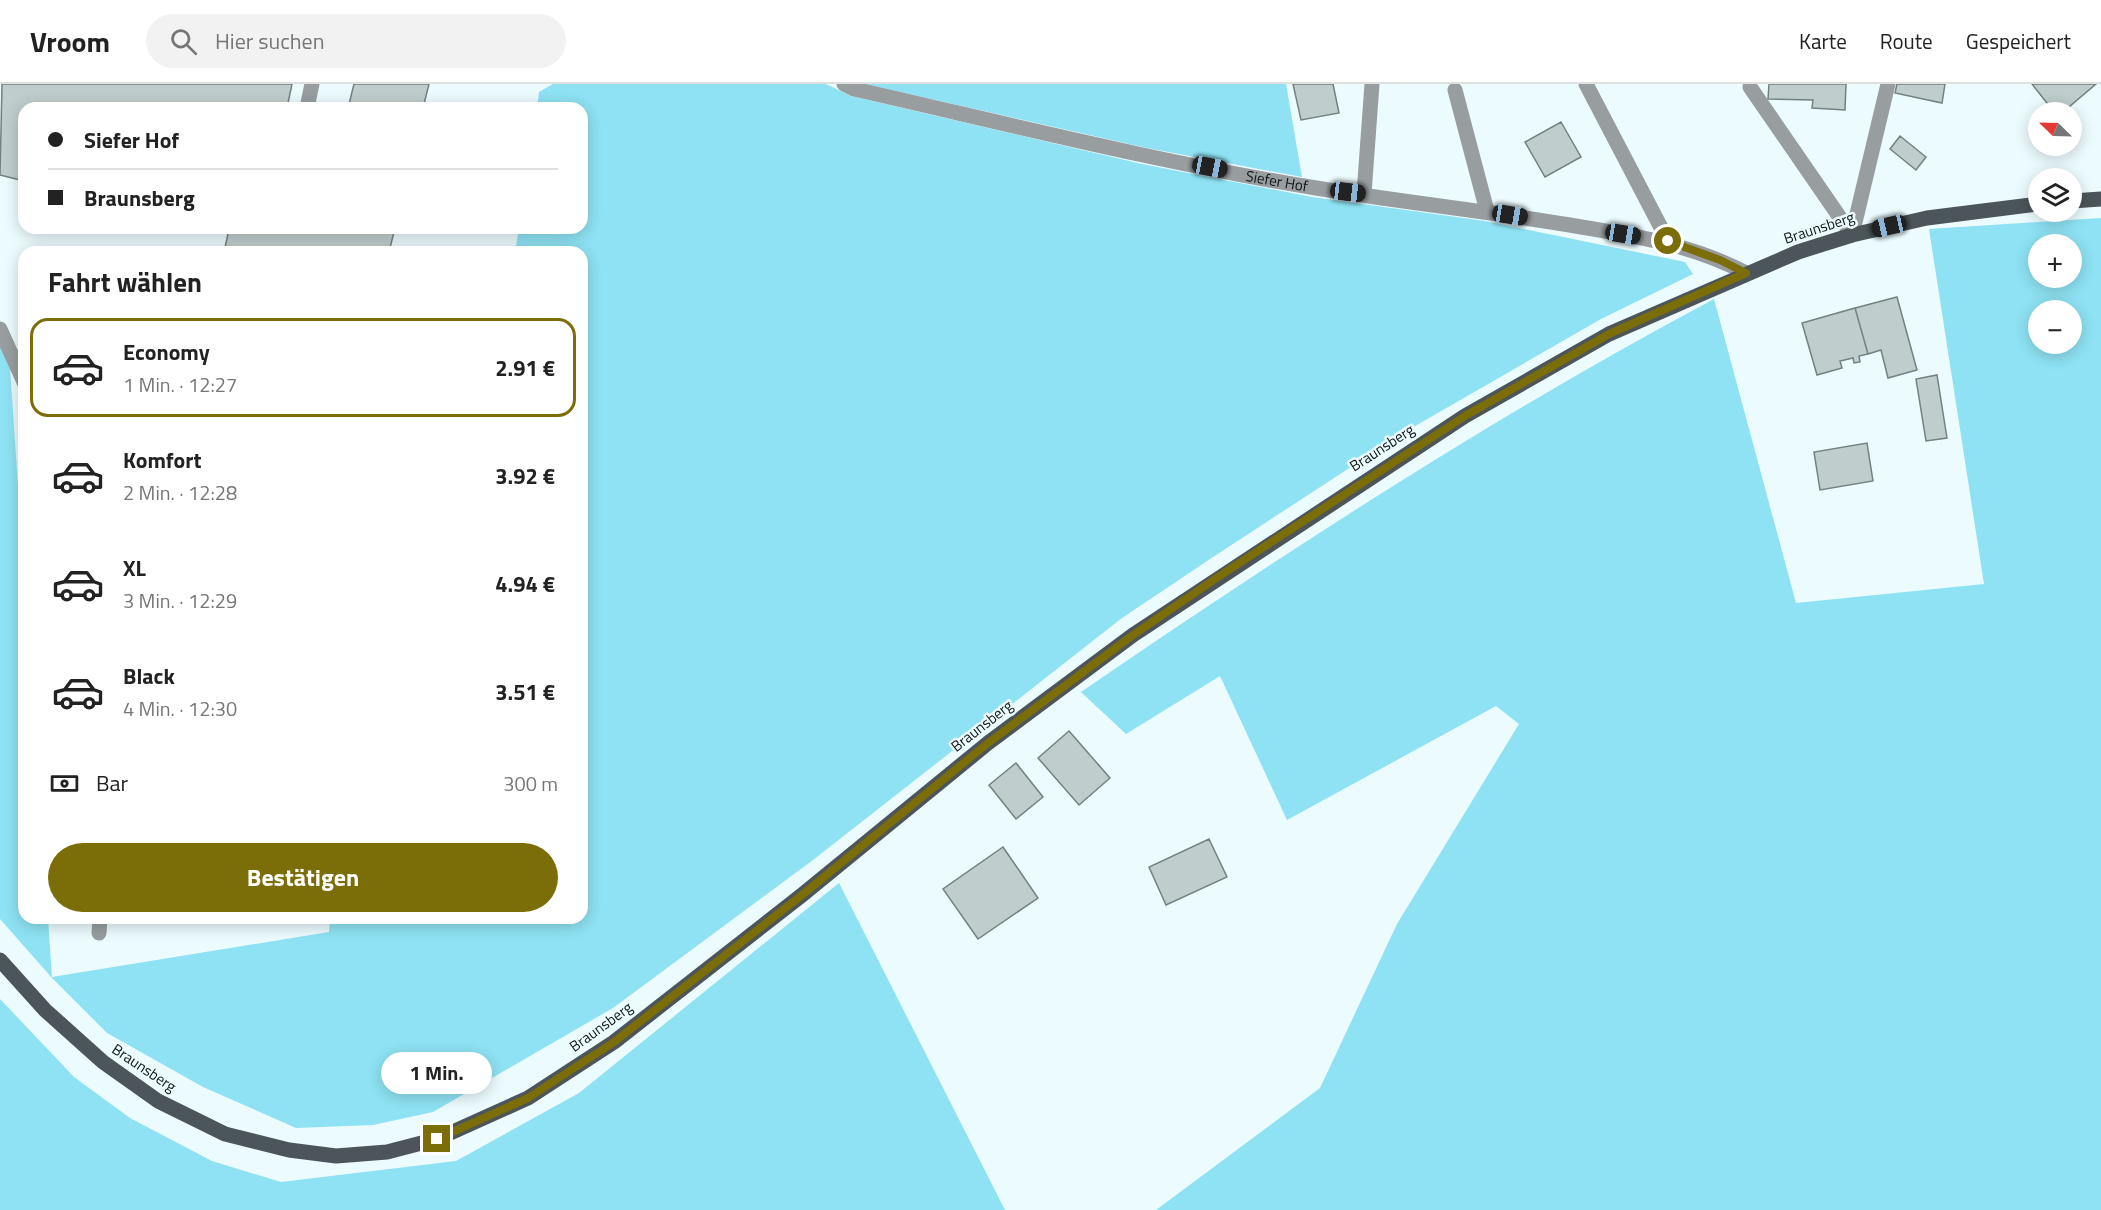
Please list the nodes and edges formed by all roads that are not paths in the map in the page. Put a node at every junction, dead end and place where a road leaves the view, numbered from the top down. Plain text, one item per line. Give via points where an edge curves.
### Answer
1 (312, 84) edge
2 (844, 84) edge
3 (1372, 84) edge
4 (1586, 84) edge
5 (1888, 84) edge
6 (1750, 87) dead end
7 (1455, 90) dead end
8 (308, 102) edge
9 (1364, 194) junction
10 (2101, 198) edge
11 (2082, 200) edge
12 (2028, 205) edge
13 (1487, 211) junction
14 (1852, 235) junction
15 (1668, 241) junction
16 (1746, 273) junction
17 (0, 328) edge
18 (18, 368) edge
19 (0, 960) edge

1 - 8 street
2 - 9 street, Siefer Hof via 1146,155
3 - 9 street
4 - 15 street
5 - 14 street
6 - 14 street
7 - 13 street
9 - 13 street, Siefer Hof
10 - 11 main road
12 - 14 main road, Braunsberg via 1927,218
13 - 15 street, Siefer Hof
14 - 16 main road, Braunsberg
15 - 16 street, Siefer Hof
16 - 19 main road, Braunsberg via 1609,334 1465,416 1221,575 988,743 614,1042 528,1098 437,1139 387,1152 336,1156 289,1150 225,1134 158,1101 103,1062 45,1010
17 - 18 street

